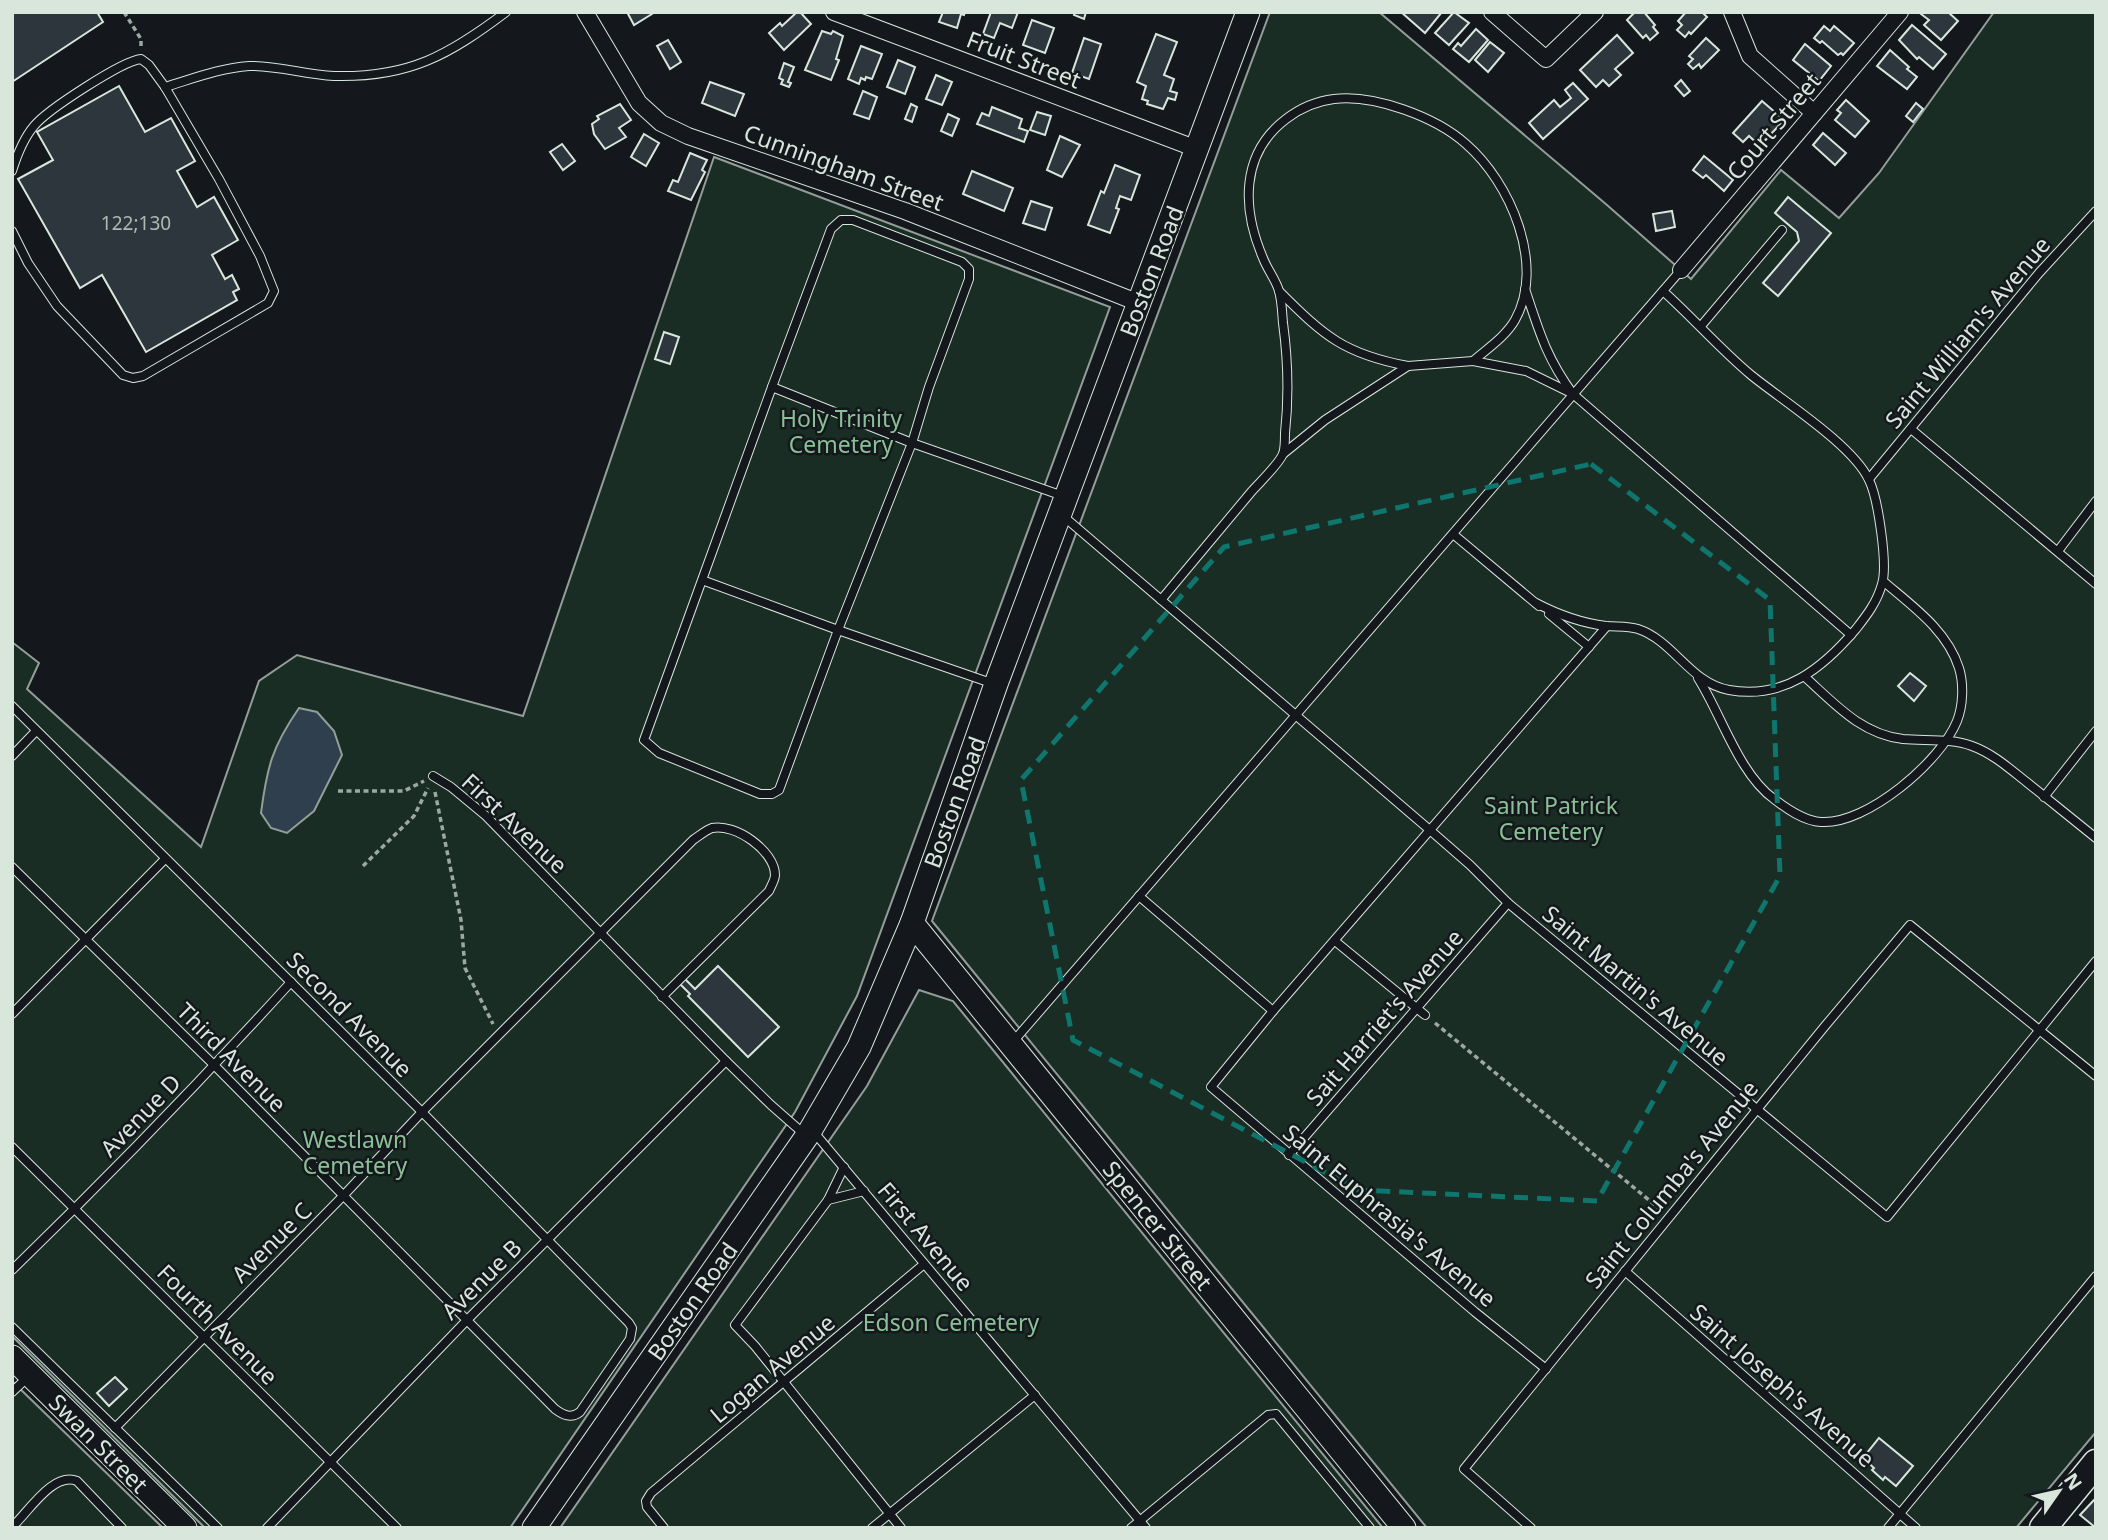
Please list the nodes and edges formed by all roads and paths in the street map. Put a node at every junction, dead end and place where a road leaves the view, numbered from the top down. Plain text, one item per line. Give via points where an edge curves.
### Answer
1 (124, 12) edge
2 (506, 12) edge
3 (585, 12) edge
4 (834, 12) edge
5 (1248, 12) edge
6 (1492, 12) edge
7 (1595, 12) edge
8 (1731, 12) edge
9 (1900, 12) edge
10 (141, 59) junction
11 (165, 87) junction
12 (1814, 113) junction
13 (1197, 149) junction
14 (12, 171) edge
15 (2096, 211) edge
16 (1782, 230) dead end
17 (12, 231) edge
18 (1681, 270) joint
19 (1525, 289) junction
20 (1279, 290) junction
21 (1663, 291) junction
22 (1139, 303) junction
23 (1701, 326) junction
24 (1474, 361) junction
25 (1408, 366) junction
26 (772, 387) junction
27 (1573, 394) junction
28 (1911, 429) junction
29 (912, 443) junction
30 (1283, 454) junction
31 (1869, 479) junction
32 (2096, 501) edge
33 (1063, 506) junction
34 (1452, 534) junction
35 (2058, 551) junction
36 (702, 580) junction
37 (1883, 581) junction
38 (2096, 584) edge
39 (1161, 600) junction
40 (1536, 603) junction
41 (1607, 626) junction
42 (838, 630) junction
43 (1851, 635) junction
44 (1589, 647) junction
45 (1805, 677) junction
46 (1699, 678) junction
47 (996, 684) junction
48 (12, 706) edge
49 (1296, 715) junction
50 (36, 731) junction
51 (2096, 731) edge
52 (1946, 742) junction
53 (12, 756) edge
54 (433, 776) junction
55 (338, 791) dead end
56 (2045, 797) junction
57 (1431, 831) junction
58 (2096, 838) edge
59 (165, 859) junction
60 (363, 866) dead end
61 (12, 867) edge
62 (1139, 896) junction
63 (1507, 903) junction
64 (912, 923) junction
65 (601, 934) junction
66 (85, 939) junction
67 (1335, 941) junction
68 (2096, 961) edge
69 (291, 982) junction
70 (663, 997) junction
71 (1416, 1008) junction
72 (1273, 1012) junction
73 (12, 1014) edge
74 (1425, 1015) joint
75 (2039, 1030) junction
76 (499, 1036) junction
77 (1010, 1045) junction
78 (726, 1061) junction
79 (215, 1066) junction
80 (2096, 1076) edge
81 (1756, 1110) junction
82 (422, 1112) junction
83 (809, 1132) junction
84 (12, 1147) edge
85 (1289, 1155) junction
86 (844, 1167) junction
87 (863, 1191) junction
88 (343, 1196) junction
89 (828, 1200) junction
90 (75, 1209) junction
91 (1669, 1217) junction
92 (548, 1239) junction
93 (924, 1264) junction
94 (12, 1270) edge
95 (1625, 1271) junction
96 (2096, 1276) edge
97 (468, 1320) junction
98 (12, 1327) edge
99 (203, 1338) junction
100 (12, 1357) edge
101 (1546, 1369) junction
102 (30, 1375) junction
103 (785, 1383) junction
104 (12, 1392) edge
105 (1035, 1395) junction
106 (575, 1416) joint
107 (115, 1428) junction
108 (2096, 1463) edge
109 (331, 1464) junction
110 (889, 1513) junction
111 (1900, 1514) junction
112 (17, 1523) edge
113 (1143, 1524) edge
114 (122, 1528) edge
115 (185, 1528) edge
116 (218, 1528) edge
117 (267, 1528) edge
118 (397, 1528) edge
119 (534, 1528) edge
120 (664, 1528) edge
121 (872, 1528) edge
122 (901, 1528) edge
123 (1131, 1528) edge
124 (1370, 1528) edge
125 (1404, 1528) edge
126 (1531, 1528) edge
127 (1888, 1528) edge
128 (1916, 1528) edge
129 (2043, 1528) edge

1 - 10 path via 141,39
2 - 11 lane via 449,52 388,73 334,76 251,66
3 - 22 street, Cunningham Street via 639,103 660,123 937,223
4 - 13 street, Fruit Street
5 - 13 main road, Boston Road
6 - 7 street via 1546,59
8 - 12 street via 1750,56
9 - 12 street, Court Street
10 - 11 lane
10 - 14 lane via 109,73 36,123
11 - 17 lane via 260,256 274,291 268,303 144,376 133,378 123,375 57,306
12 - 18 street, Court Street
13 - 22 main road, Boston Road
15 - 28 lane, Saint William's Avenue
16 - 23 lane
18 - 21 lane
19 - 20 lane via 1526,262 1511,206 1466,144 1434,122 1405,110 1335,99 1287,119 1259,147 1250,175 1253,229
19 - 24 lane via 1515,320
19 - 27 lane via 1544,346
20 - 25 lane via 1335,341 1358,353
20 - 30 lane via 1287,356
21 - 23 lane
21 - 27 lane
22 - 33 main road, Boston Road
23 - 31 lane via 1749,373 1843,447
24 - 25 lane
24 - 27 lane via 1527,371
25 - 30 lane via 1325,419
26 - 29 lane
26 - 29 lane via 831,229 841,220 853,220 962,262 970,269 969,279
26 - 36 lane
27 - 34 lane
27 - 43 lane
28 - 31 lane, Saint William's Avenue
28 - 35 lane
29 - 33 lane
29 - 42 lane
30 - 39 lane
31 - 37 lane via 1883,549
32 - 35 lane
33 - 39 lane, Saint Martin's Avenue
33 - 47 main road, Boston Road
34 - 40 lane
34 - 49 lane
35 - 38 lane
36 - 42 lane
36 - 42 lane via 645,740 659,753 760,794 779,790
37 - 43 lane via 1878,598
37 - 52 lane via 1934,626 1960,670 1962,705
39 - 49 lane, Saint Martin's Avenue
40 - 41 lane via 1566,617
40 - 44 lane
41 - 44 lane
41 - 46 lane via 1638,629 1651,636
42 - 47 lane
43 - 45 lane
44 - 57 lane
45 - 46 lane via 1776,688 1743,692
45 - 52 lane via 1871,731
46 - 52 lane via 1763,789 1785,808 1821,822 1839,820 1879,803
47 - 64 main road, Boston Road
48 - 50 lane, Second Avenue
49 - 57 lane, Saint Martin's Avenue
49 - 62 lane
50 - 53 lane
50 - 59 lane, Second Avenue
51 - 56 lane
52 - 56 lane via 1970,745 1994,756
54 - 55 path via 404,791
54 - 60 path via 414,816
54 - 65 lane, First Avenue via 477,808
54 - 76 path via 461,920 465,968
56 - 58 lane
57 - 63 lane, Saint Martin's Avenue
57 - 67 lane
59 - 66 lane
59 - 69 lane, Second Avenue
61 - 66 lane, Third Avenue
62 - 72 lane
62 - 77 lane
63 - 71 lane, Sait Harriet's Avenue
63 - 81 lane, Saint Martin's Avenue
64 - 77 main road, Spencer Street
64 - 83 main road, Boston Road via 859,1047
65 - 70 lane, First Avenue
65 - 70 lane, Avenue C via 710,828 742,833 763,851 775,877 769,891
65 - 76 lane, Avenue C
66 - 73 lane
66 - 79 lane, Third Avenue
67 - 71 lane
67 - 72 lane
68 - 75 lane
69 - 79 lane, Avenue D
69 - 82 lane, Second Avenue
70 - 78 lane, First Avenue
71 - 74 lane
71 - 85 lane, Sait Harriet's Avenue
72 - 85 lane, Saint Euphrasia's Avenue via 1211,1087
74 - 91 path
75 - 80 lane
75 - 81 lane, Saint Columba's Avenue via 1909,925
75 - 81 lane, Saint Martin's Avenue via 1887,1217
76 - 82 lane, Avenue C
77 - 125 main road, Spencer Street
78 - 83 lane, First Avenue via 780,1115
78 - 92 lane, Avenue B
79 - 88 lane, Third Avenue
79 - 90 lane, Avenue D
81 - 91 lane, Saint Columba's Avenue
82 - 88 lane, Avenue C
82 - 92 lane, Second Avenue
83 - 86 lane, First Avenue
83 - 119 main road, Boston Road
84 - 90 lane, Fourth Avenue
85 - 101 lane, Saint Euphrasia's Avenue
86 - 87 lane, First Avenue
86 - 89 lane
87 - 89 lane
87 - 93 lane, First Avenue
88 - 97 lane, Third Avenue
88 - 99 lane, Avenue C
89 - 103 lane via 735,1325
90 - 94 lane, Avenue D
90 - 99 lane, Fourth Avenue
91 - 95 lane, Saint Columba's Avenue
92 - 97 lane, Avenue B
92 - 106 lane, Second Avenue via 632,1328 630,1339
93 - 103 lane, Logan Avenue
93 - 105 lane, First Avenue
95 - 101 lane, Saint Columba's Avenue
95 - 111 lane, Saint Joseph's Avenue
96 - 111 lane
97 - 106 lane, Third Avenue via 555,1409
97 - 109 lane, Avenue B
98 - 107 lane
99 - 107 lane, Avenue C
99 - 109 lane, Fourth Avenue
100 - 102 main road, Swan Street
101 - 126 lane, Saint Columba's Avenue via 1464,1469
102 - 104 lane
102 - 115 main road, Swan Street
103 - 110 lane
103 - 120 lane, Logan Avenue via 651,1493 647,1507
105 - 110 lane
105 - 113 lane, First Avenue
107 - 116 lane
108 - 129 main road
109 - 117 lane, Avenue B
109 - 118 lane, Fourth Avenue
110 - 121 lane
110 - 122 lane
111 - 127 lane
111 - 128 lane, Saint Joseph's Avenue
112 - 114 lane via 53,1486 69,1478
113 - 123 lane
113 - 124 lane via 1268,1415 1276,1414

